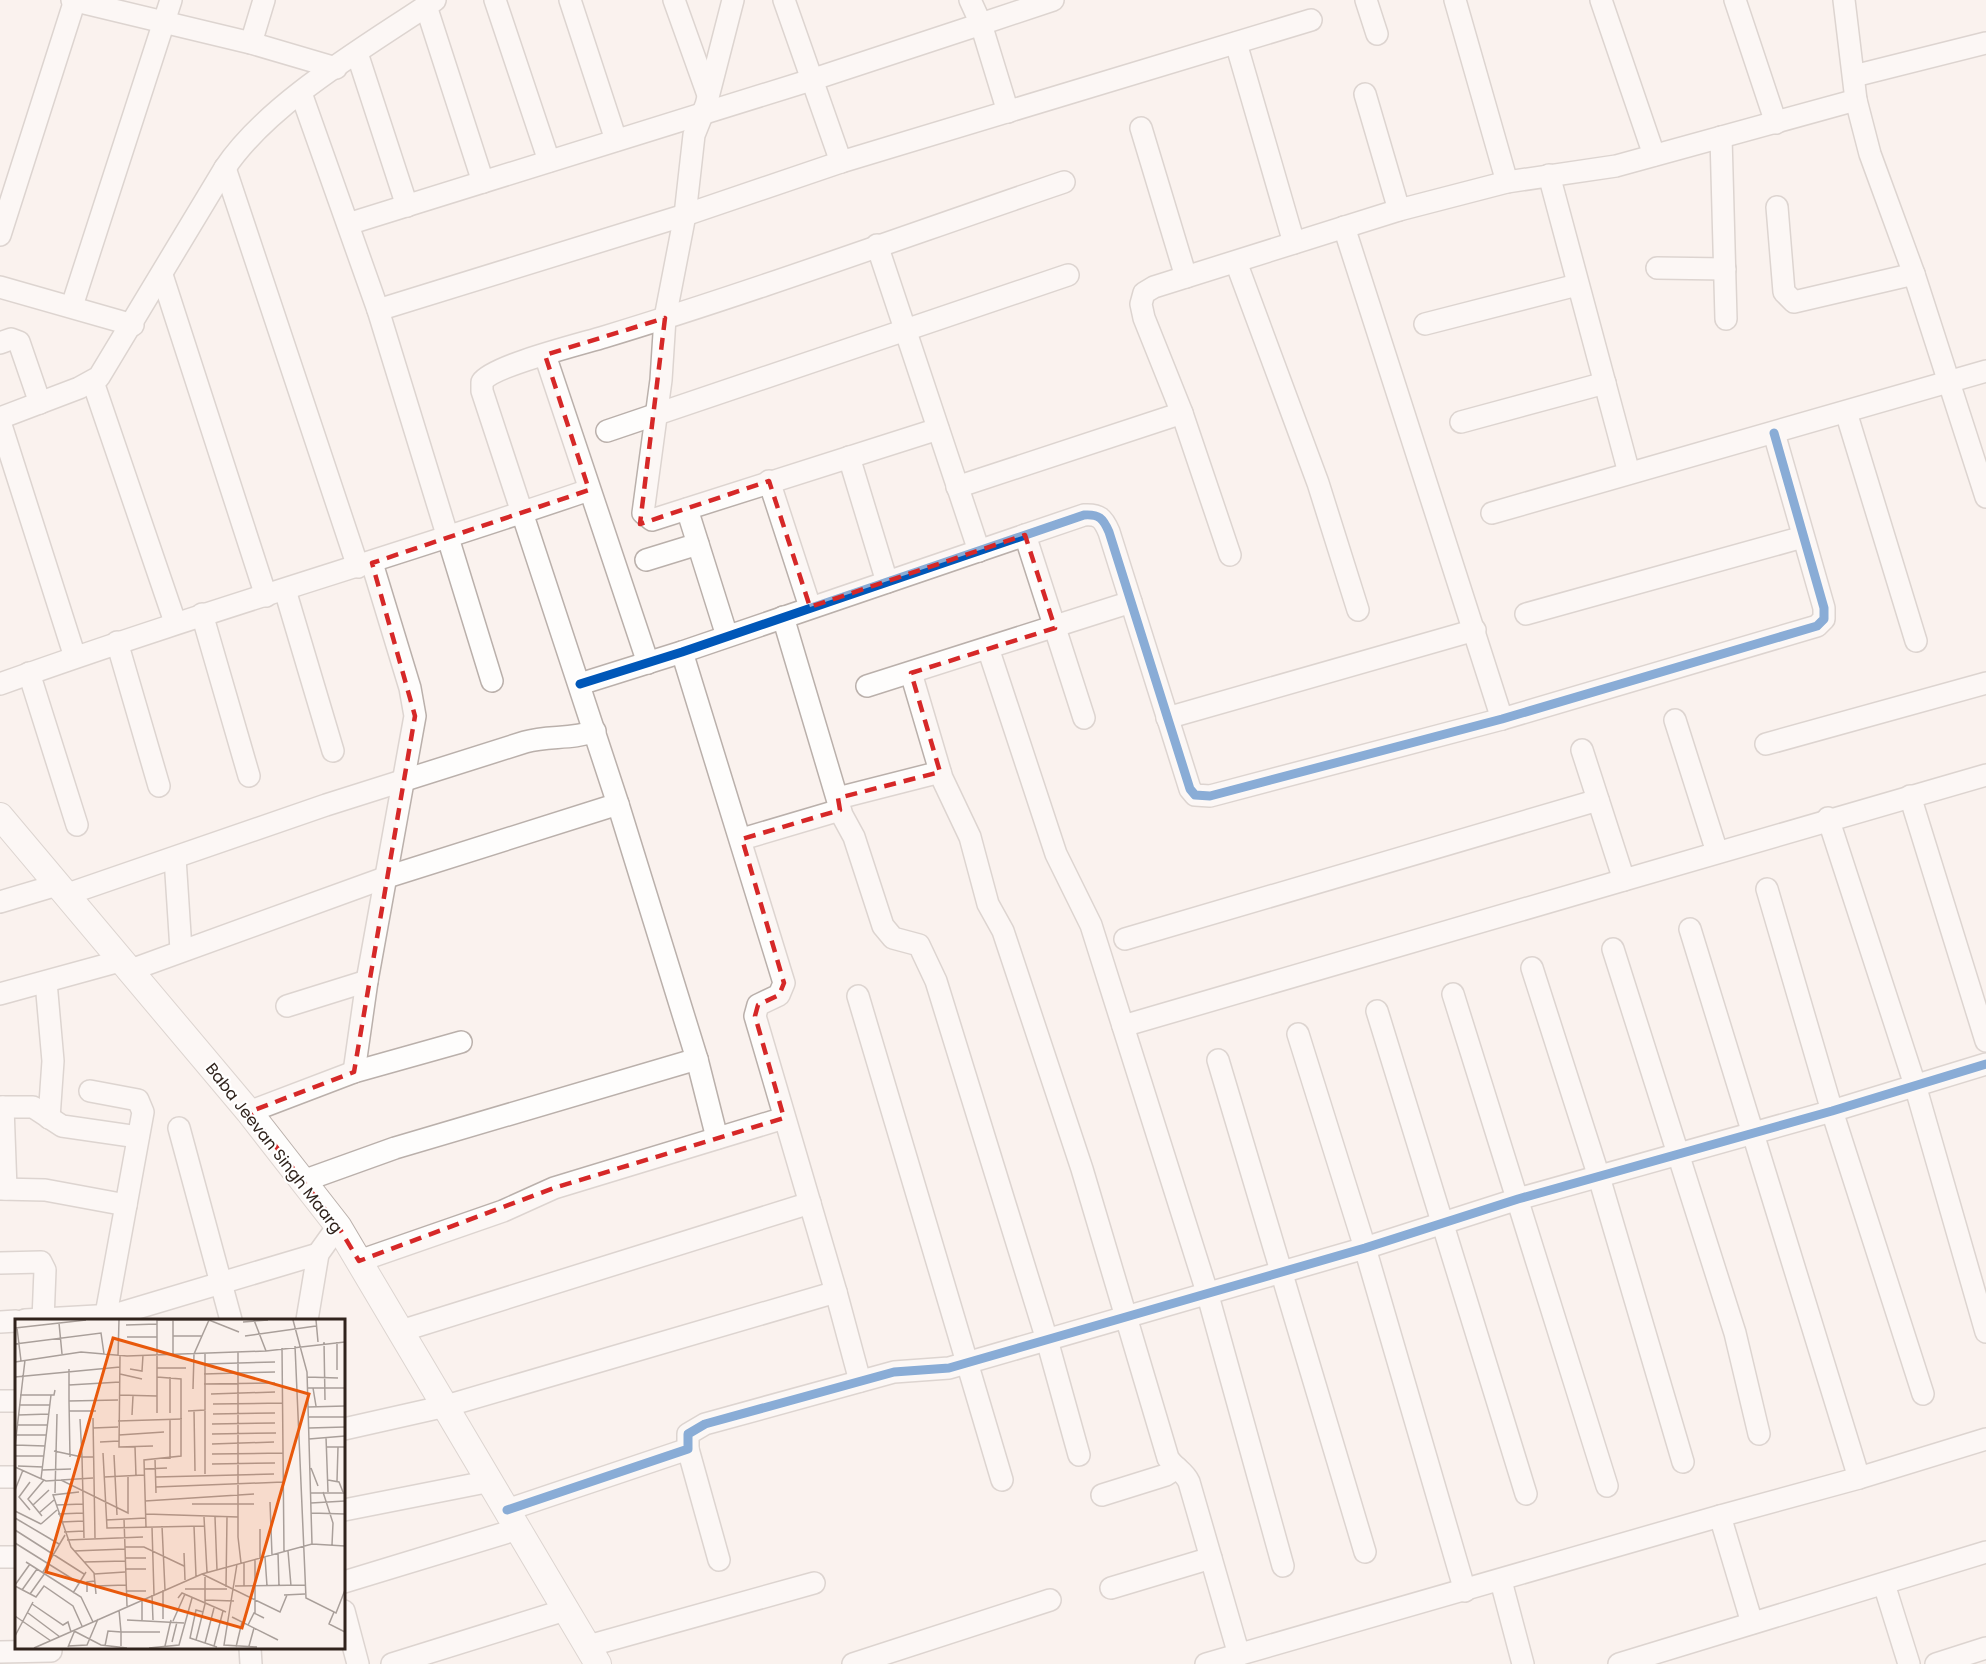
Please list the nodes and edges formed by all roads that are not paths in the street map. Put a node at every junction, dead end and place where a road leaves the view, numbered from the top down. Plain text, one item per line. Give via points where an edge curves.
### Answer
1 (74, 0) edge
2 (171, 0) edge
3 (264, 0) edge
4 (495, 0) edge
5 (570, 0) edge
6 (674, 0) edge
7 (733, 0) edge
8 (784, 0) edge
9 (970, 0) edge
10 (1053, 0) edge
11 (1366, 0) edge
12 (1455, 0) edge
13 (1601, 0) edge
14 (1735, 0) edge
15 (1844, 0) edge
16 (431, 2) edge
17 (1311, 20) dead end
18 (165, 23) junction
19 (981, 24) junction
20 (1377, 34) dead end
21 (251, 43) junction
22 (1236, 43) junction
23 (1986, 43) edge
24 (357, 53) junction
25 (336, 68) junction
26 (1854, 76) junction
27 (811, 80) junction
28 (301, 93) junction
29 (1365, 94) dead end
30 (1856, 100) junction
31 (705, 104) junction
32 (1008, 112) junction
33 (1776, 123) junction
34 (1141, 128) dead end
35 (1721, 137) junction
36 (616, 140) junction
37 (1654, 155) junction
38 (549, 161) junction
39 (841, 162) junction
40 (225, 168) junction
41 (1549, 176) junction
42 (483, 182) junction
43 (1064, 182) dead end
44 (1507, 182) junction
45 (407, 206) junction
46 (1777, 207) dead end
47 (1399, 210) junction
48 (685, 215) junction
49 (348, 224) junction
50 (1344, 227) junction
51 (0, 235) edge
52 (1294, 243) junction
53 (877, 245) junction
54 (1236, 262) junction
55 (1657, 268) dead end
56 (1725, 269) junction
57 (1068, 274) dead end
58 (1914, 274) junction
59 (162, 275) junction
60 (1186, 277) junction
61 (1577, 285) junction
62 (0, 287) edge
63 (72, 306) junction
64 (378, 310) junction
65 (665, 318) junction
66 (1726, 319) dead end
67 (1425, 324) dead end
68 (133, 325) junction
69 (904, 330) junction
70 (0, 343) edge
71 (545, 355) junction
72 (1986, 371) edge
73 (1949, 381) junction
74 (93, 382) junction
75 (1605, 383) junction
76 (40, 403) junction
77 (1846, 412) junction
78 (657, 413) junction
79 (1182, 413) junction
80 (0, 420) edge
81 (1461, 422) dead end
82 (938, 429) junction
83 (607, 431) dead end
84 (1774, 433) junction
85 (849, 457) junction
86 (1629, 472) junction
87 (769, 481) junction
88 (957, 487) junction
89 (589, 490) junction
90 (1986, 497) edge
91 (687, 509) junction
92 (524, 512) junction
93 (1492, 513) dead end
94 (1025, 535) junction
95 (448, 537) junction
96 (1803, 537) junction
97 (698, 544) junction
98 (979, 550) junction
99 (1230, 555) dead end
100 (646, 560) dead end
101 (365, 565) junction
102 (887, 582) junction
103 (275, 593) junction
104 (1131, 602) junction
105 (810, 607) junction
106 (1358, 610) dead end
107 (202, 614) junction
108 (1526, 614) dead end
109 (783, 617) junction
110 (175, 622) junction
111 (1055, 628) junction
112 (1475, 630) junction
113 (727, 636) junction
114 (1916, 641) dead end
115 (117, 642) junction
116 (988, 648) junction
117 (682, 652) junction
118 (75, 657) junction
119 (648, 663) junction
120 (29, 673) junction
121 (911, 673) junction
122 (492, 681) dead end
123 (1986, 683) edge
124 (0, 684) edge
125 (580, 684) junction
126 (867, 686) dead end
127 (1084, 718) dead end
128 (1167, 718) junction
129 (1502, 719) junction
130 (1676, 720) dead end
131 (595, 731) junction
132 (1766, 744) dead end
133 (1582, 750) dead end
134 (333, 751) dead end
135 (940, 772) junction
136 (1986, 775) edge
137 (249, 776) dead end
138 (405, 781) junction
139 (159, 786) dead end
140 (1910, 796) junction
141 (1598, 800) junction
142 (618, 804) junction
143 (839, 804) junction
144 (0, 816) edge
145 (1828, 818) junction
146 (77, 825) dead end
147 (742, 839) junction
148 (1717, 852) junction
149 (176, 858) junction
150 (387, 877) junction
151 (1624, 880) junction
152 (1767, 889) dead end
153 (61, 890) junction
154 (0, 902) edge
155 (1690, 929) dead end
156 (1125, 939) dead end
157 (1613, 949) dead end
158 (181, 950) junction
159 (124, 966) junction
160 (1532, 968) dead end
161 (367, 981) junction
162 (46, 982) junction
163 (1, 991) edge
164 (1453, 994) dead end
165 (858, 996) dead end
166 (287, 1006) dead end
167 (1377, 1011) dead end
168 (1123, 1026) junction
169 (1298, 1034) dead end
170 (1986, 1041) edge
171 (461, 1042) dead end
172 (697, 1059) junction
173 (1218, 1060) dead end
174 (1986, 1064) edge
175 (354, 1072) junction
176 (1915, 1085) junction
177 (90, 1091) dead end
178 (1, 1107) edge
179 (1832, 1111) junction
180 (249, 1112) junction
181 (49, 1118) junction
182 (784, 1118) junction
183 (179, 1128) dead end
184 (1752, 1135) junction
185 (138, 1137) junction
186 (717, 1138) junction
187 (1680, 1154) junction
188 (1599, 1177) junction
189 (303, 1181) junction
190 (3, 1189) edge
191 (1518, 1199) junction
192 (810, 1203) junction
193 (126, 1205) junction
194 (1443, 1222) junction
195 (338, 1226) junction
196 (1365, 1248) junction
197 (318, 1254) junction
198 (359, 1261) junction
199 (0, 1263) edge
200 (1282, 1271) junction
201 (220, 1283) junction
202 (836, 1292) junction
203 (1207, 1292) junction
204 (137, 1315) edge
205 (1125, 1317) junction
206 (105, 1318) edge
207 (34, 1319) edge
208 (70, 1319) edge
209 (231, 1319) edge
210 (307, 1319) edge
211 (15, 1321) edge
212 (0, 1322) edge
213 (401, 1331) junction
214 (1986, 1332) edge
215 (1047, 1340) junction
216 (968, 1363) junction
217 (860, 1381) junction
218 (1923, 1394) dead end
219 (446, 1406) junction
220 (345, 1429) edge
221 (1759, 1434) dead end
222 (1986, 1439) edge
223 (688, 1449) junction
224 (1079, 1455) dead end
225 (1683, 1462) dead end
226 (1177, 1468) junction
227 (15, 1477) edge
228 (0, 1478) edge
229 (1859, 1478) junction
230 (1002, 1480) dead end
231 (491, 1481) junction
232 (1607, 1486) dead end
233 (1526, 1494) dead end
234 (1102, 1496) dead end
235 (345, 1510) edge
236 (1720, 1516) junction
237 (512, 1520) junction
238 (1365, 1552) dead end
239 (1986, 1552) edge
240 (1211, 1558) junction
241 (720, 1560) dead end
242 (1283, 1566) dead end
243 (1501, 1581) junction
244 (345, 1582) edge
245 (814, 1583) dead end
246 (1884, 1584) junction
247 (1111, 1588) dead end
248 (1465, 1591) junction
249 (1050, 1600) dead end
250 (565, 1610) junction
251 (345, 1615) edge
252 (1752, 1623) junction
253 (1986, 1648) edge
254 (0, 1652) edge
255 (50, 1654) edge
256 (593, 1655) edge
257 (1239, 1655) junction
258 (358, 1664) edge
259 (392, 1664) edge
260 (853, 1664) edge
261 (1206, 1664) edge
262 (1523, 1664) edge
263 (1619, 1664) edge
264 (1909, 1664) edge
265 (1936, 1664) edge

1 - 18 street
1 - 51 street
2 - 18 street
3 - 21 street
4 - 38 street
5 - 36 street
6 - 31 street
7 - 31 street
8 - 27 street
9 - 19 street
10 - 19 street
11 - 20 street
12 - 44 street
13 - 37 street
14 - 33 street
15 - 26 street
16 - 24 street
16 - 42 street
17 - 22 street
18 - 21 street
18 - 63 street
19 - 27 street
19 - 32 street
21 - 25 street
22 - 32 street
22 - 52 street
23 - 26 street
24 - 25 street
24 - 45 street
25 - 28 street
26 - 30 street
27 - 31 street
27 - 39 street
28 - 40 street via 248,138
28 - 49 street
29 - 47 street
30 - 33 street
30 - 58 street via 1870,154
31 - 36 street
31 - 48 street via 694,135
32 - 39 street
33 - 35 street
34 - 60 street
35 - 37 street
35 - 56 street
36 - 38 street
37 - 41 street via 1586,172
38 - 42 street
39 - 48 street
40 - 59 street
40 - 101 street
41 - 44 street
41 - 61 street
42 - 45 street
43 - 53 street
44 - 47 street
45 - 49 street
46 - 58 street via 1784,292 1794,302
47 - 50 street
48 - 64 street
48 - 65 street
49 - 64 street
50 - 52 street
50 - 112 street
52 - 54 street
53 - 65 street
53 - 69 street
54 - 60 street
54 - 106 street via 1318,483
55 - 56 street
56 - 66 street
57 - 69 street
58 - 73 street
59 - 68 street
59 - 103 street
60 - 79 street via 1154,287 1144,294 1141,304
61 - 67 street
61 - 75 street
62 - 63 street
63 - 68 street
64 - 95 street
65 - 71 street
65 - 78 street
68 - 74 street
69 - 78 street
69 - 82 street
70 - 76 street via 11,339 20,342
71 - 89 street
71 - 92 street via 493,373 482,382
72 - 73 street
73 - 77 street
73 - 90 street
74 - 76 street
74 - 110 street
75 - 81 street
75 - 86 street
76 - 80 street
77 - 84 street
77 - 114 street
78 - 83 street
78 - 91 street via 643,513 652,520
79 - 88 street
79 - 99 street
80 - 118 street
82 - 85 street
82 - 88 street
84 - 86 street
84 - 96 street
85 - 87 street
85 - 102 street
86 - 93 street
87 - 91 street
87 - 105 street
88 - 98 street
89 - 92 street
89 - 119 street
91 - 97 street
92 - 95 street
92 - 125 street
94 - 98 street
94 - 104 street via 1084,515 1103,519
94 - 111 street
95 - 101 street
95 - 122 street
96 - 108 street
96 - 129 street via 1824,608 1824,619 1817,626
97 - 100 street
97 - 113 street
98 - 102 street
101 - 103 street
101 - 138 street via 414,702 414,731
102 - 105 street
103 - 107 street
103 - 134 street
104 - 111 street
104 - 128 street
105 - 109 street
107 - 110 street
107 - 137 street
109 - 113 street
109 - 143 street
110 - 115 street
111 - 116 street
111 - 127 street
112 - 128 street
112 - 129 street
113 - 117 street
115 - 118 street
115 - 139 street
116 - 121 street
116 - 168 street via 1056,854 1087,914
117 - 119 street
117 - 147 street
118 - 120 street
119 - 125 street
120 - 124 street
120 - 146 street
121 - 126 street
121 - 135 street
123 - 132 street
125 - 131 street
128 - 129 street via 1190,789 1202,797
130 - 148 street
131 - 138 street via 579,736 536,738
131 - 142 street
133 - 141 street
135 - 143 street
135 - 205 street via 967,830 985,896 1012,956 1082,1169
136 - 140 street
138 - 149 street
138 - 150 street
140 - 145 street
140 - 170 street
141 - 151 street
141 - 156 street
142 - 150 street
142 - 172 street
143 - 147 street
143 - 215 street via 883,926 899,941 919,945 936,981
144 - 153 street, Baba Jeevan Singh Maarg
145 - 148 street
145 - 176 street
147 - 182 street via 784,983 779,994 758,1005 755,1016
148 - 151 street
149 - 153 street
149 - 158 street
150 - 158 street
150 - 161 street
151 - 168 street
152 - 179 street
153 - 154 street
153 - 159 street, Baba Jeevan Singh Maarg
155 - 184 street
157 - 187 street
158 - 159 street
159 - 162 street
159 - 180 street, Baba Jeevan Singh Maarg
160 - 188 street
161 - 166 street
161 - 175 street
162 - 163 street
162 - 181 street via 53,1060
164 - 191 street
165 - 216 street
167 - 194 street
168 - 203 street
169 - 196 street
171 - 175 street
172 - 186 street
172 - 189 street via 395,1148
173 - 200 street
174 - 176 street
175 - 180 street
176 - 179 street
176 - 214 street
177 - 185 street via 138,1100 143,1112
178 - 181 street via 33,1107
178 - 190 street
179 - 184 street
179 - 218 street
180 - 189 street, Baba Jeevan Singh Maarg
181 - 185 street via 72,1128
182 - 186 street
182 - 192 street
183 - 201 street
184 - 187 street
184 - 229 street
185 - 193 street
186 - 198 street via 554,1188 510,1208
187 - 188 street
187 - 221 street via 1735,1333
188 - 191 street
188 - 225 street
189 - 195 street, Baba Jeevan Singh Maarg
190 - 193 street via 63,1192
191 - 194 street
191 - 232 street
192 - 202 street
192 - 213 street
193 - 206 street
194 - 196 street
194 - 233 street
195 - 197 street
195 - 198 street, Baba Jeevan Singh Maarg
196 - 200 street
196 - 248 street
197 - 201 street
197 - 210 street
198 - 213 street, Baba Jeevan Singh Maarg
199 - 207 street via 41,1262 45,1270
200 - 203 street
200 - 238 street
201 - 204 street
201 - 209 street
202 - 217 street
202 - 219 street
203 - 205 street
203 - 242 street
204 - 206 street
205 - 215 street
205 - 226 street via 1168,1458
206 - 208 street
211 - 212 street
213 - 219 street, Baba Jeevan Singh Maarg
215 - 216 street
215 - 224 street
216 - 217 street via 937,1371 907,1370
216 - 230 street
217 - 223 street via 696,1427 688,1434
219 - 220 street
219 - 231 street, Baba Jeevan Singh Maarg
222 - 229 street
223 - 237 street
223 - 241 street
226 - 234 street
226 - 240 street via 1189,1482
227 - 228 street
229 - 236 street
231 - 235 street
231 - 237 street, Baba Jeevan Singh Maarg
236 - 243 street
236 - 252 street
237 - 244 street
237 - 250 street, Baba Jeevan Singh Maarg
239 - 246 street
240 - 247 street
240 - 257 street
243 - 248 street
243 - 262 street
245 - 256 street
246 - 252 street
246 - 264 street
248 - 257 street
249 - 260 street
250 - 256 street, Baba Jeevan Singh Maarg
250 - 259 street
251 - 258 street
252 - 263 street
253 - 265 street
254 - 255 street
257 - 261 street

